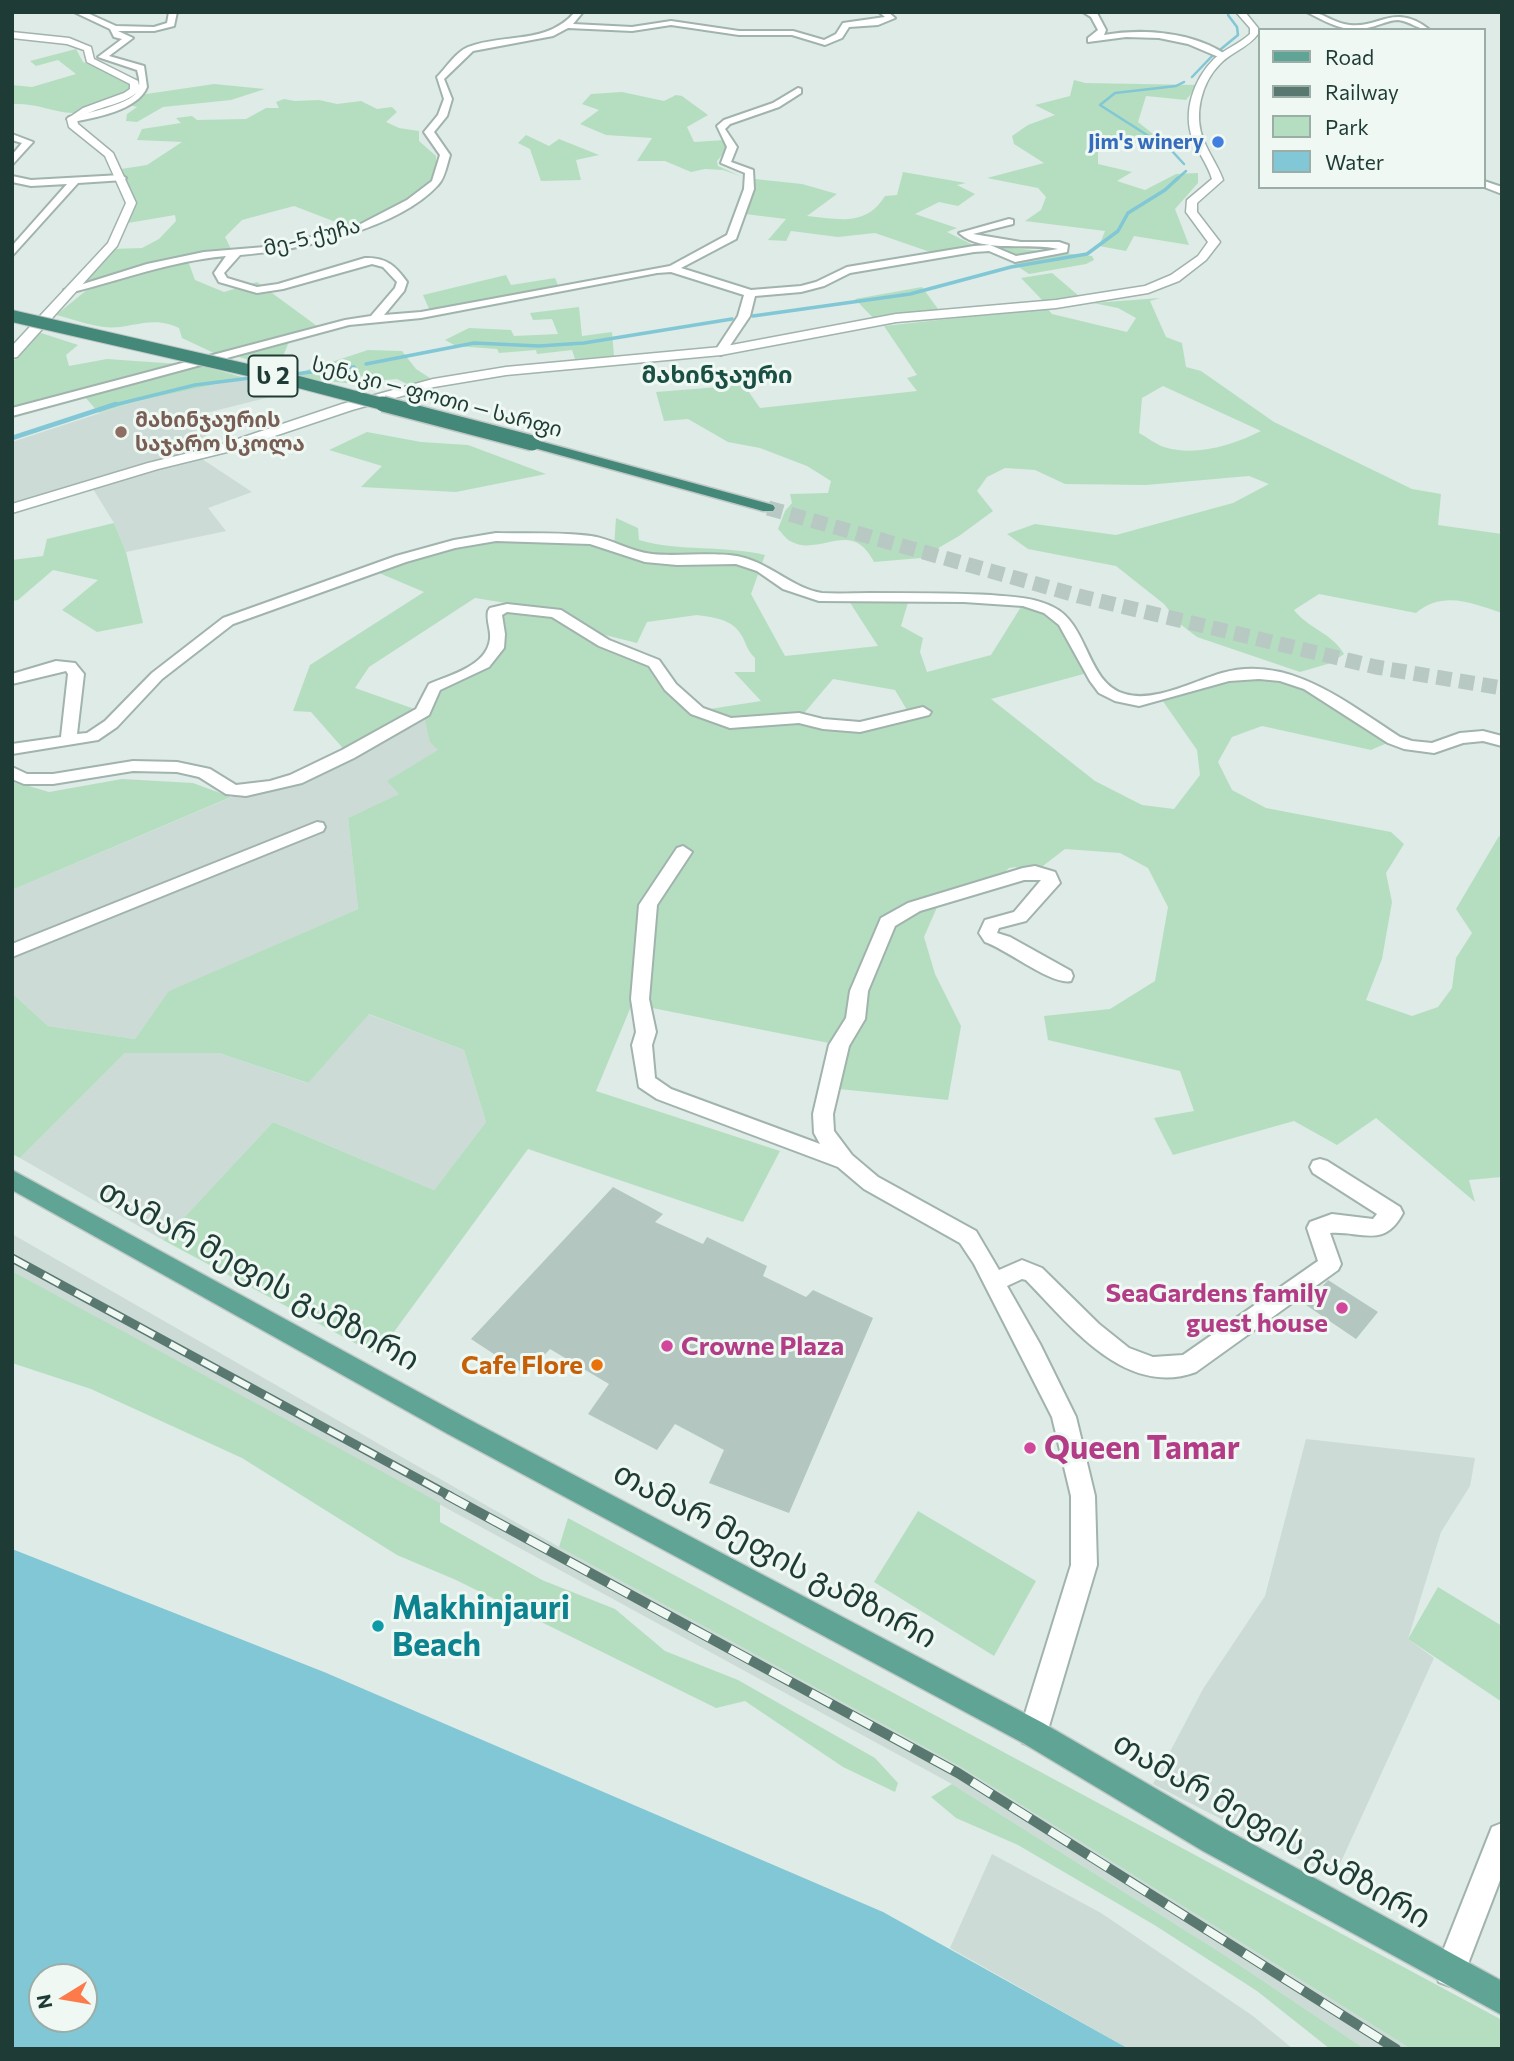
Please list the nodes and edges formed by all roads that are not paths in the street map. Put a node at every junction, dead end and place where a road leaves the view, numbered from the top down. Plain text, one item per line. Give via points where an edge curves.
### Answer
1 (78, 12) edge
2 (173, 12) edge
3 (579, 12) edge
4 (883, 12) edge
5 (1087, 12) edge
6 (1240, 12) edge
7 (1311, 12) edge
8 (567, 26) junction
9 (1423, 28) edge
10 (116, 29) junction
11 (12, 35) edge
12 (1224, 55) junction
13 (798, 91) dead end
14 (72, 119) junction
15 (12, 137) edge
16 (12, 162) edge
17 (121, 177) junction
18 (12, 179) edge
19 (76, 180) junction
20 (1009, 222) dead end
21 (12, 253) edge
22 (238, 253) junction
23 (672, 269) junction
24 (69, 290) junction
25 (750, 293) junction
26 (12, 316) edge
27 (375, 319) junction
28 (722, 351) junction
29 (12, 354) edge
30 (12, 412) edge
31 (768, 508) tunnel mouth
32 (12, 509) edge
33 (12, 679) edge
34 (923, 712) dead end
35 (1502, 741) edge
36 (68, 742) junction
37 (12, 749) edge
38 (12, 772) edge
39 (317, 827) dead end
40 (683, 852) dead end
41 (12, 951) edge
42 (1064, 976) dead end
43 (845, 1161) junction
44 (1320, 1167) dead end
45 (12, 1179) edge
46 (994, 1282) junction
47 (1033, 1733) junction
48 (1502, 1837) edge
49 (1450, 1970) junction
50 (1502, 1999) edge

1 - 10 street
2 - 10 street via 171,24 160,30
3 - 8 street
4 - 8 street via 891,18 846,25 839,36 825,43 793,33 739,33 671,23 632,29
5 - 12 street via 1102,30 1091,40 1117,34 1156,34
6 - 12 street via 1254,34
7 - 9 street via 1340,26 1361,27 1399,17
8 - 22 street, მე-5 ქუჩა via 462,54 458,64 440,79 448,99 429,132 445,155 436,182 411,202 356,230
10 - 14 street via 117,35 129,38 102,57 141,68 145,81 141,93 131,102
11 - 14 street via 69,41 88,49 90,60 135,83 135,90 120,101
12 - 28 street via 1211,69 1195,104 1195,131 1218,180 1191,202 1192,212 1214,242 1202,258 1175,278 1148,289 1056,304 896,318
13 - 23 street via 720,128 732,147 726,163 750,172 749,190 732,237
14 - 17 street via 73,125 109,155
15 - 16 street via 28,142
17 - 19 street
17 - 24 street via 131,203 123,225 113,244
18 - 19 street via 31,183
19 - 21 street
20 - 25 street via 964,233 1021,245 1059,245 1064,247 1062,252 1015,260 990,248 974,249 847,270 801,289
22 - 24 street, მე-5 ქუჩა via 204,254
22 - 27 street via 219,273 223,280 257,290 365,261 385,262 402,282
23 - 25 street
23 - 27 street via 421,315
24 - 29 street
25 - 28 street via 743,316
26 - 31 highway, სენაკი — ფოთი — სარფი / ს 2, bridge via 274,376
27 - 30 street via 294,335
28 - 32 street via 506,371 433,383
33 - 36 street via 70,666 76,674
34 - 38 street via 860,727 799,719 730,723 697,711 670,687 654,663 604,643 556,613 508,608 495,611 499,636 487,663 434,687 423,712 296,779 246,791 232,790 204,773 177,767 133,766 53,779 24,779
35 - 36 street via 1483,736 1460,738 1434,748 1410,746 1309,686 1282,677 1242,674 1160,697 1120,698 1094,678 1065,623 1049,610 1024,602 819,597 737,560 645,558 591,540 496,537 401,559 228,621 157,676 111,724 92,737
36 - 37 street
39 - 41 street
40 - 43 street via 648,905 640,999 646,1032 642,1045 646,1082 664,1094
42 - 43 street via 988,933 991,924 1020,917 1051,883 1049,876 1023,874 914,906 887,922 859,991 855,1018 839,1045 824,1114 824,1133
43 - 46 street via 905,1205 968,1237
44 - 46 street via 1392,1213 1378,1228 1332,1223 1318,1228 1330,1264 1188,1365 1153,1367 1121,1355 1034,1274 1022,1269
45 - 47 main road, თამარ მეფის გამზირი via 457,1426
46 - 47 street via 1064,1417 1083,1496 1082,1576
47 - 49 main road, თამარ მეფის გამზირი via 1214,1840
48 - 49 street
49 - 50 main road, თამარ მეფის გამზირი

